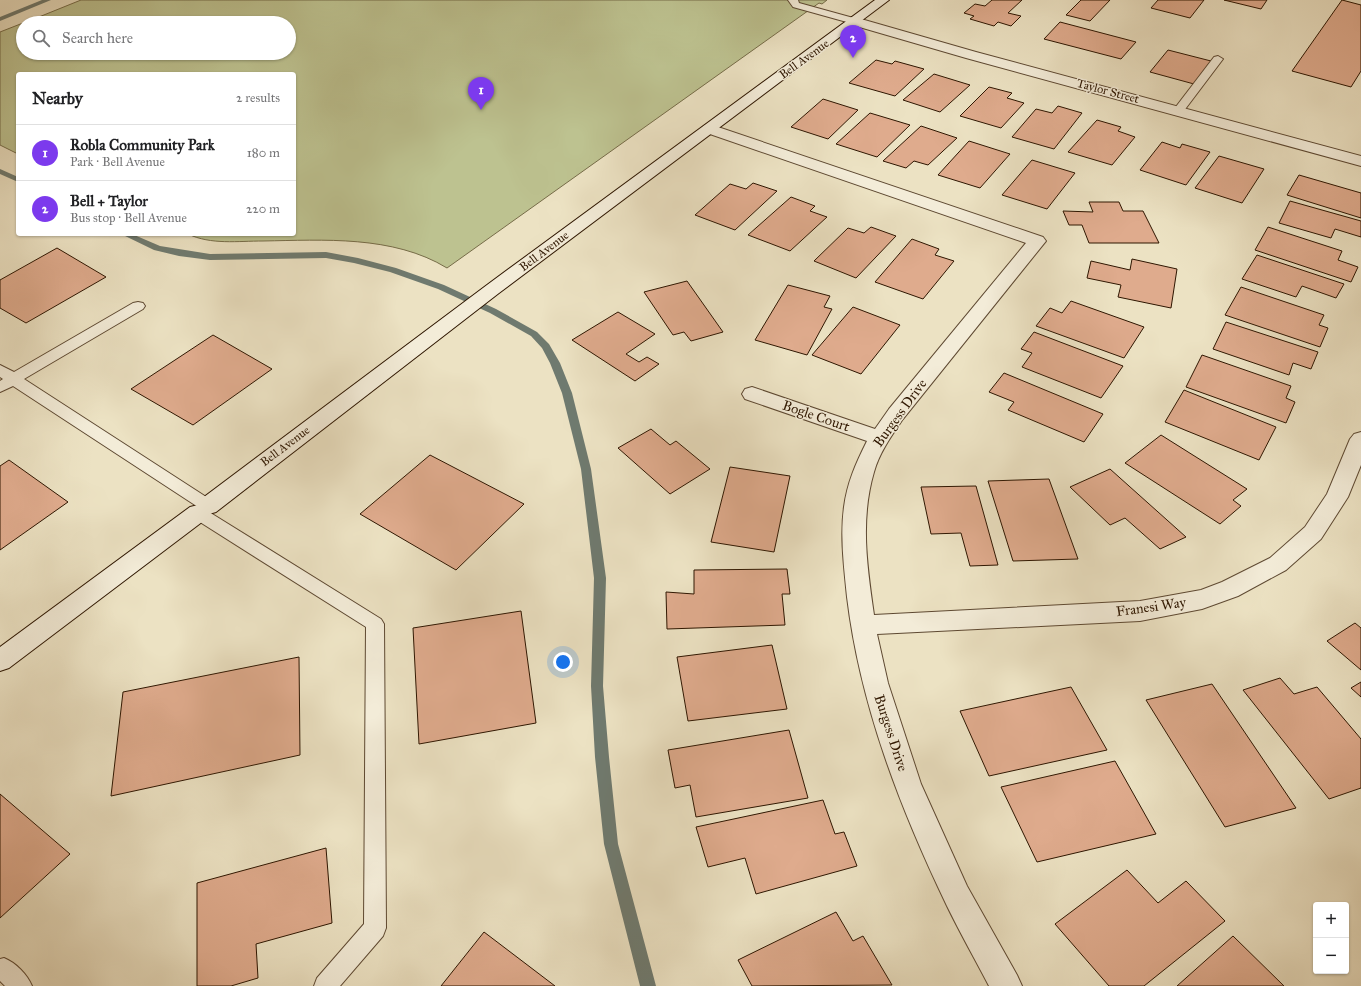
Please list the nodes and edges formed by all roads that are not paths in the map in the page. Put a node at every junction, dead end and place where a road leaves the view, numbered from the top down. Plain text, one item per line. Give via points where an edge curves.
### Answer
1 (793, 0) edge
2 (883, 0) edge
3 (854, 21) junction
4 (1218, 59) dead end
5 (1180, 110) junction
6 (709, 129) junction
7 (1360, 159) edge
8 (138, 306) dead end
9 (0, 370) edge
10 (7, 383) edge
11 (752, 394) dead end
12 (879, 438) junction
13 (1361, 439) edge
14 (203, 509) junction
15 (863, 625) junction
16 (0, 661) edge
17 (4, 969) dead end
18 (21, 986) edge
19 (325, 986) edge
20 (1006, 986) edge

1 - 3 lane via 796,5
2 - 3 street, Bell Avenue
3 - 5 street, Taylor Street
3 - 6 street, Bell Avenue
4 - 5 lane
5 - 7 street, Taylor Street
6 - 12 street, Burgess Drive via 1037,241
6 - 14 street, Bell Avenue via 440,328
8 - 10 lane
9 - 10 lane
10 - 14 lane
11 - 12 street, Bogle Court
12 - 15 street, Burgess Drive via 864,471 855,507 854,555
13 - 15 street, Franesi Way via 1337,497 1313,533 1278,564 1230,589 1202,598 1140,611
14 - 16 street, Bell Avenue
14 - 19 lane via 375,624 376,928
15 - 20 street, Burgess Drive via 876,683 907,784 957,896
17 - 18 lane

